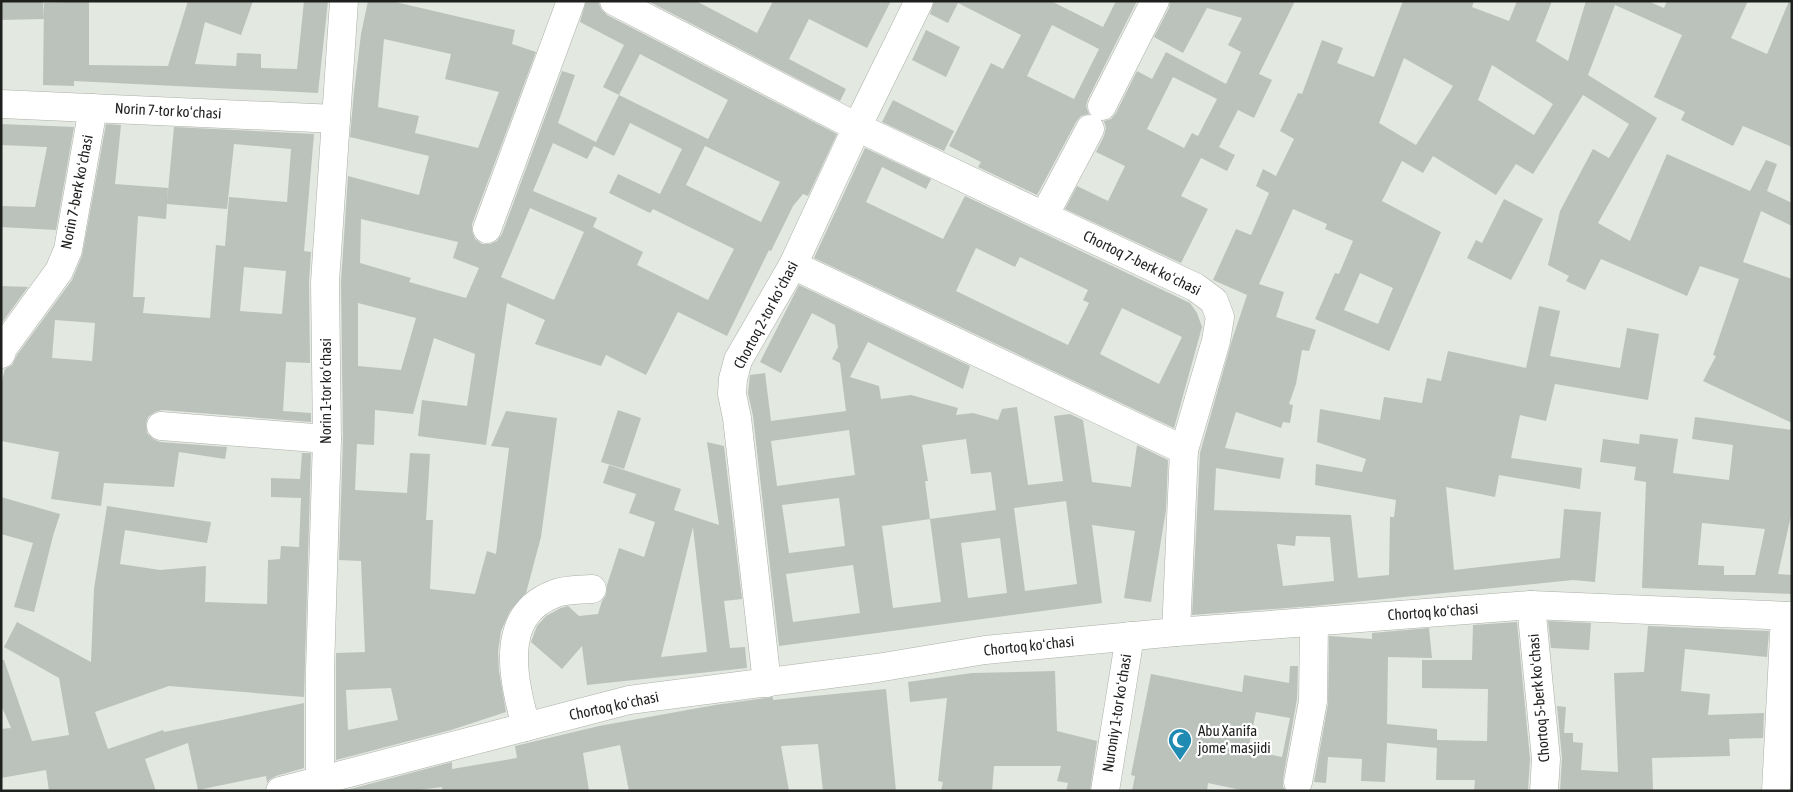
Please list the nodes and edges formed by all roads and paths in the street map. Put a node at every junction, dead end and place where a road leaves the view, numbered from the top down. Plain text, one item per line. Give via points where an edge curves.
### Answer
1 (344, 1) edge
2 (571, 1) edge
3 (614, 1) edge
4 (919, 1) edge
5 (1155, 1) edge
6 (1, 104) edge
7 (93, 108) junction
8 (336, 119) junction
9 (858, 128) junction
10 (1044, 216) junction
11 (487, 229) dead end
12 (793, 265) junction
13 (2, 350) edge
14 (161, 426) dead end
15 (327, 439) junction
16 (1184, 450) junction
17 (592, 589) dead end
18 (1531, 604) junction
19 (1788, 616) edge
20 (1314, 622) junction
21 (1176, 632) junction
22 (1130, 636) junction
23 (767, 683) junction
24 (526, 726) junction
25 (320, 781) junction
26 (1298, 782) dead end
27 (280, 791) edge
28 (1105, 791) edge
29 (1544, 791) edge
30 (1776, 791) edge

1 - 8 street, Norin 1-tor koʻchasi
2 - 11 street
3 - 9 street, Chortoq 7-berk koʻchasi
4 - 9 street, Chortoq 2-tor koʻchasi
5 - 10 street
6 - 7 street, Norin 7-tor koʻchasi
7 - 8 street, Norin 7-tor koʻchasi
7 - 13 street, Norin 7-berk koʻchasi via 68,250 59,271
8 - 15 street, Norin 1-tor koʻchasi via 325,282
9 - 10 street, Chortoq 7-berk koʻchasi
9 - 12 street, Chortoq 2-tor koʻchasi
10 - 16 street, Chortoq 7-berk koʻchasi via 1196,288 1214,301 1220,317 1216,341
12 - 16 street
12 - 23 street, Chortoq 2-tor koʻchasi via 738,360 732,394
14 - 15 street
15 - 25 street, Norin 1-tor koʻchasi
16 - 21 street, Chortoq 7-berk koʻchasi
17 - 24 street via 556,593 539,601 527,612 515,634 515,686
18 - 19 street, Chortoq koʻchasi
18 - 20 street, Chortoq koʻchasi
18 - 29 street, Chortoq 5-berk koʻchasi via 1546,759
19 - 30 street
20 - 21 street, Chortoq koʻchasi
20 - 26 street via 1313,701
21 - 22 street, Chortoq koʻchasi
22 - 23 street, Chortoq koʻchasi via 985,650
22 - 28 street, Nuroniy 1-tor koʻchasi
23 - 24 street, Chortoq koʻchasi via 629,700
24 - 25 street, Chortoq koʻchasi
25 - 27 street, Chortoq koʻchasi

